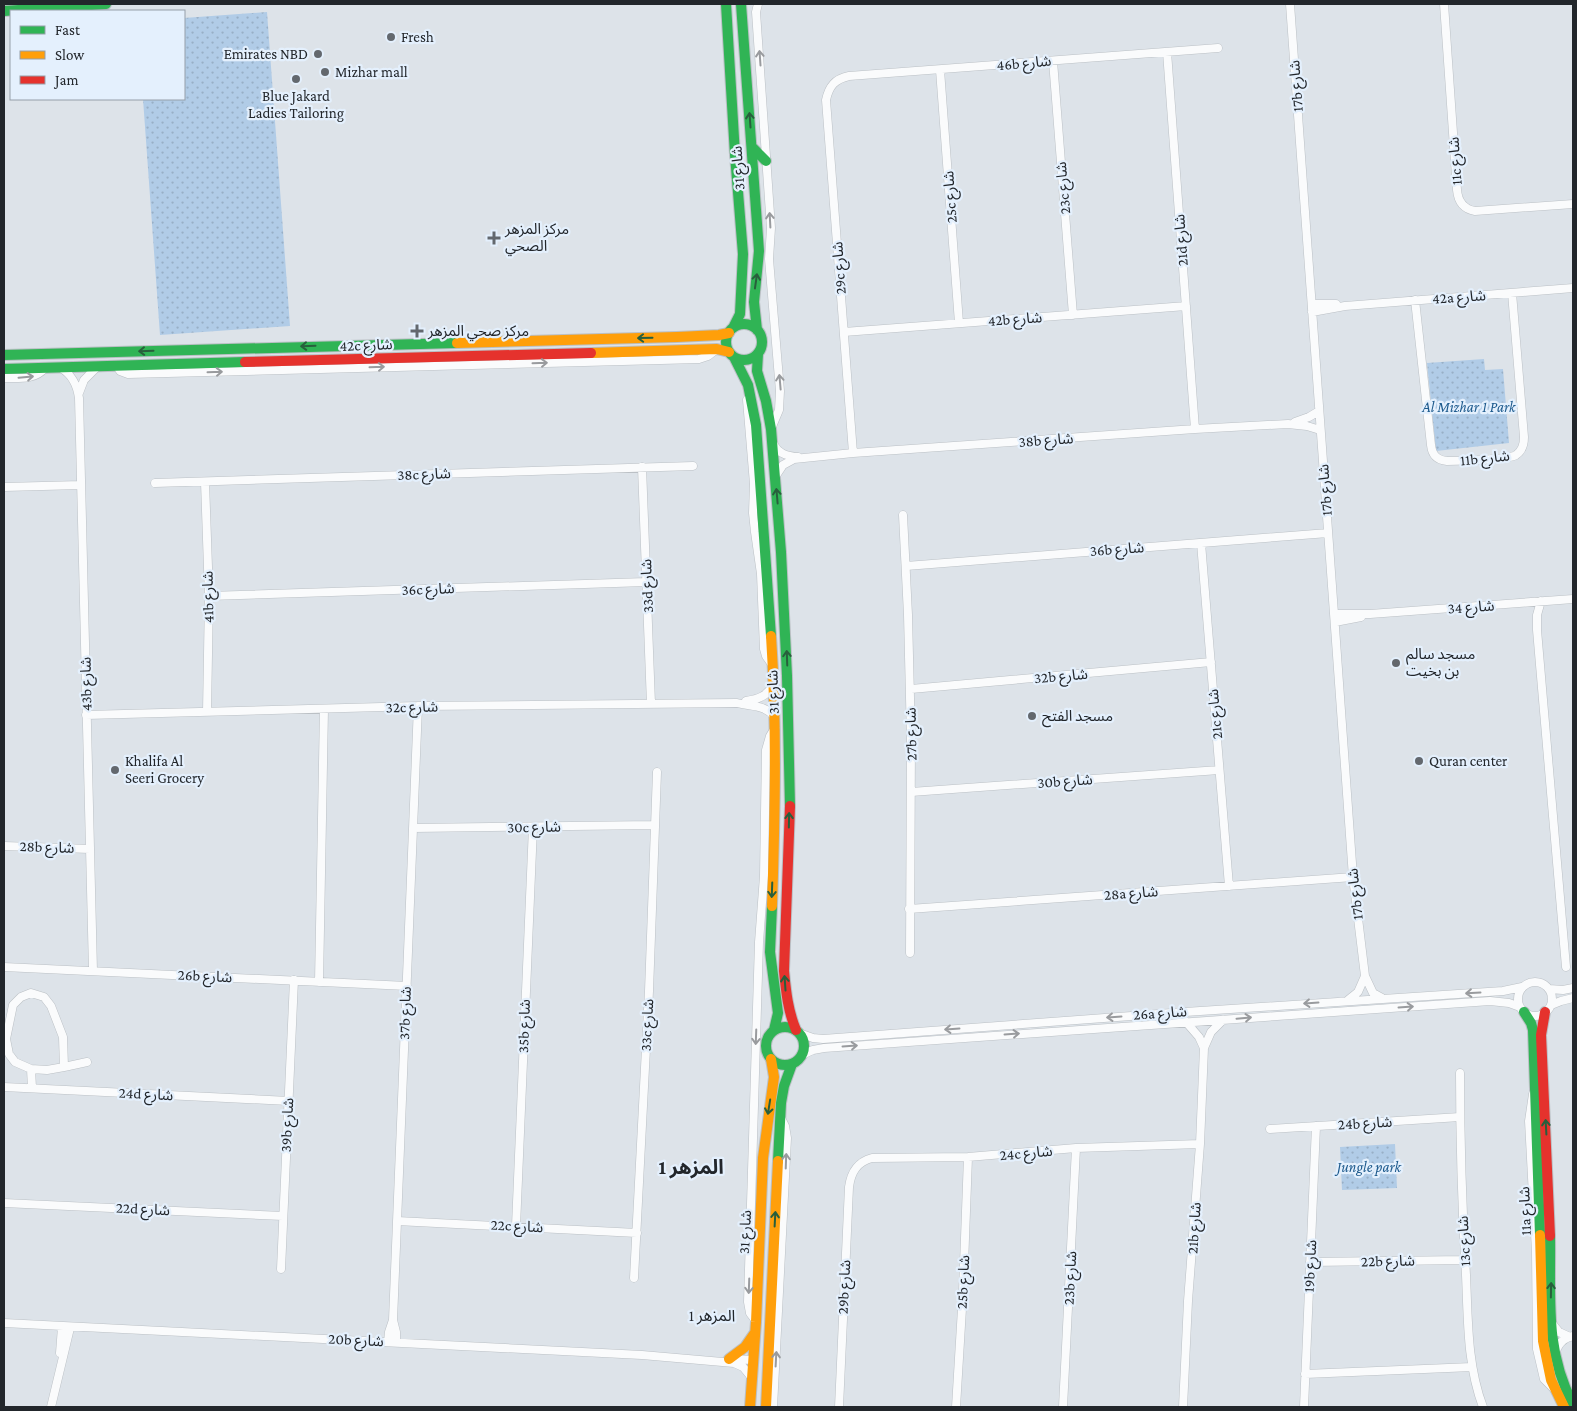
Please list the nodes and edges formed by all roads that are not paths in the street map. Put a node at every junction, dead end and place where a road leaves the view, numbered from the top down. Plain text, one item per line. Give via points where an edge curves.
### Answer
1 (106, 4) edge
2 (722, 4) edge
3 (726, 4) edge
4 (741, 4) edge
5 (747, 4) edge
6 (758, 4) edge
7 (1290, 4) edge
8 (1444, 4) edge
9 (19, 10) edge
10 (727, 16) junction
11 (744, 36) junction
12 (1218, 48) dead end
13 (1167, 52) junction
14 (1053, 61) junction
15 (940, 70) junction
16 (832, 84) joint
17 (752, 147) junction
18 (766, 161) junction
19 (1573, 204) edge
20 (1573, 288) edge
21 (1512, 293) junction
22 (1418, 300) junction
23 (1186, 306) junction
24 (1312, 308) junction
25 (1073, 315) junction
26 (959, 323) junction
27 (731, 330) junction
28 (757, 330) junction
29 (844, 332) junction
30 (677, 337) junction
31 (717, 349) junction
32 (676, 351) junction
33 (732, 354) junction
34 (758, 354) junction
35 (4, 355) edge
36 (117, 366) junction
37 (97, 367) junction
38 (45, 368) junction
39 (61, 368) junction
40 (4, 370) edge
41 (4, 378) edge
42 (79, 398) junction
43 (1319, 410) junction
44 (1288, 424) junction
45 (1195, 429) junction
46 (1320, 430) junction
47 (771, 434) junction
48 (853, 453) junction
49 (805, 458) junction
50 (693, 466) dead end
51 (642, 467) junction
52 (775, 477) junction
53 (205, 482) junction
54 (154, 483) dead end
55 (81, 485) junction
56 (4, 487) edge
57 (903, 515) dead end
58 (1328, 533) junction
59 (1201, 543) junction
60 (906, 566) junction
61 (646, 582) junction
62 (209, 596) junction
63 (1573, 599) edge
64 (1541, 601) junction
65 (1334, 618) junction
66 (1210, 662) junction
67 (774, 683) junction
68 (910, 689) junction
69 (737, 703) junction
70 (651, 704) junction
71 (418, 706) junction
72 (324, 709) junction
73 (207, 712) junction
74 (86, 715) junction
75 (775, 723) junction
76 (1219, 770) junction
77 (657, 772) dead end
78 (911, 792) junction
79 (655, 826) junction
80 (533, 827) junction
81 (413, 828) junction
82 (4, 846) edge
83 (90, 849) junction
84 (1353, 878) junction
85 (1229, 886) junction
86 (909, 909) junction
87 (910, 953) dead end
88 (4, 966) edge
89 (1566, 967) dead end
90 (93, 971) junction
91 (1365, 976) junction
92 (294, 980) junction
93 (319, 982) junction
94 (406, 986) junction
95 (1522, 988) junction
96 (1549, 988) junction
97 (1573, 988) edge
98 (1382, 998) junction
99 (1573, 998) edge
100 (1348, 1000) junction
101 (1548, 1009) junction
102 (1522, 1010) junction
103 (1223, 1020) junction
104 (1186, 1022) junction
105 (774, 1030) junction
106 (797, 1031) junction
107 (1204, 1048) junction
108 (802, 1054) junction
109 (771, 1059) junction
110 (87, 1062) dead end
111 (792, 1064) junction
112 (64, 1067) junction
113 (31, 1069) junction
114 (1460, 1073) dead end
115 (4, 1087) edge
116 (32, 1088) junction
117 (288, 1100) junction
118 (780, 1116) junction
119 (1460, 1117) junction
120 (1316, 1126) junction
121 (1270, 1129) dead end
122 (1200, 1144) junction
123 (1076, 1148) junction
124 (968, 1157) junction
125 (856, 1167) joint
126 (4, 1203) edge
127 (283, 1216) junction
128 (397, 1221) junction
129 (516, 1226) junction
130 (637, 1232) junction
131 (1465, 1260) junction
132 (1310, 1262) junction
133 (281, 1269) dead end
134 (634, 1278) dead end
135 (1551, 1322) junction
136 (4, 1323) edge
137 (756, 1326) junction
138 (66, 1327) junction
139 (1572, 1336) edge
140 (392, 1342) junction
141 (1555, 1357) junction
142 (729, 1359) junction
143 (708, 1360) junction
144 (753, 1360) junction
145 (1472, 1367) junction
146 (1306, 1374) junction
147 (752, 1378) junction
148 (752, 1389) junction
149 (1570, 1392) edge
150 (1573, 1404) edge
151 (51, 1407) edge
152 (744, 1407) edge
153 (750, 1407) edge
154 (760, 1407) edge
155 (766, 1407) edge
156 (773, 1407) edge
157 (839, 1407) edge
158 (956, 1407) edge
159 (1063, 1407) edge
160 (1183, 1407) edge
161 (1304, 1407) edge
162 (1483, 1407) edge
163 (1564, 1407) edge

1 - 9 street
2 - 10 street
3 - 10 street, شارع 31
4 - 11 street, شارع 31
5 - 11 street
18 -> 6 street
7 - 24 street, 17b شارع
8 - 19 street, 11c شارع via 1457,190 1462,205 1475,211
10 - 27 street, شارع 31 via 743,254 740,314
17 -> 11 street, شارع 31
12 - 13 street, 46b شارع
13 - 14 street, 46b شارع
13 - 23 street, 21d شارع
14 - 15 street, 46b شارع
14 - 25 street, 23c شارع
15 - 16 street, 46b شارع via 850,76
15 - 26 street, 25c شارع
16 - 29 street, 29c شارع via 826,100
17 - 18 street
28 -> 17 street, شارع 31 via 754,302 759,251
47 -> 18 street via 779,410 780,391
20 - 21 street, 42a شارع
21 - 22 street, 42a شارع
21 - 22 street, 11b شارع via 1524,437 1522,449 1513,456 1447,461 1434,455 1431,445
22 - 24 street, 42a شارع
23 - 25 street, 42b شارع
23 - 45 street, 21d شارع
24 - 43 street, 17b شارع
25 - 26 street, 42b شارع
26 - 29 street, 42b شارع
27 - 28 street via 746,324
27 - 30 street, 42c شارع via 712,336
27 - 33 street via 727,346
28 - 34 street via 762,342
29 - 48 street, 29c شارع
30 - 32 street
30 -> 35 street, 42c شارع
31 - 32 street, 42c شارع
31 - 33 street, 42c شارع
36 -> 31 street via 128,374 699,359
32 - 36 street, 42c شارع
33 - 34 street via 740,360
33 - 67 street, شارع 31 via 748,385 755,419
34 - 47 street, شارع 31 via 757,371
36 - 37 street, 42c شارع
37 - 39 street, 42c شارع
37 - 42 street, 43b شارع via 84,380
38 - 39 street, 42c شارع
38 - 40 street, 42c شارع
41 -> 38 street via 32,377
39 - 42 street, 43b شارع via 74,380
42 - 55 street, 43b شارع
43 - 44 street, 38b شارع
43 - 46 street, 17b شارع
44 - 45 street, 38b شارع
44 - 46 street, 38b شارع
45 - 48 street, 38b شارع
46 - 58 street, 17b شارع
47 - 49 street, 38b شارع via 774,446 782,453
47 - 52 street, شارع 31
48 - 49 street, 38b شارع
49 - 52 street, 38b شارع via 786,463
50 - 51 street, 38c شارع
51 - 53 street, 38c شارع
51 - 61 street, 33d شارع
106 -> 52 street, شارع 31 via 789,1013 785,974 790,757 786,616
53 - 54 street, 38c شارع
53 - 62 street, 41b شارع
55 - 56 street
55 - 74 street, 43b شارع
57 - 60 street, 27b شارع
58 - 59 street, 36b شارع
58 - 65 street, 17b شارع
59 - 60 street, 36b شارع
59 - 66 street, 21c شارع
60 - 68 street, 27b شارع
61 - 62 street, 36c شارع
61 - 70 street, 33d شارع
62 - 73 street, 41b شارع
63 - 64 street, شارع 34
64 - 65 street, شارع 34
64 - 89 street via 1537,630
65 - 84 street, 17b شارع
66 - 68 street, 32b شارع
66 - 76 street, 21c شارع
67 - 69 street, 32c شارع via 763,697
67 - 75 street, شارع 31
68 - 78 street, 27b شارع
69 - 70 street, 32c شارع
69 - 75 street, 32c شارع via 762,707
70 - 71 street, 32c شارع
71 - 72 street, 32c شارع
71 - 81 street, 37b شارع
72 - 73 street, 32c شارع
72 - 93 street
73 - 74 street, 32c شارع
74 - 83 street, 43b شارع
75 -> 105 street, شارع 31 via 770,946 778,1013
75 -> 137 street via 766,750 764,876 758,952 748,1302
76 - 78 street, 30b شارع
76 - 85 street, 21c شارع
77 - 79 street, 33c شارع
78 - 86 street, 27b شارع
79 - 80 street, 30c شارع
79 - 130 street, 33c شارع
80 - 81 street, 30c شارع
80 - 129 street, 35b شارع
81 - 94 street, 37b شارع
82 - 83 street, 28b شارع
83 - 90 street, 43b شارع
84 - 85 street, 28a شارع
84 - 91 street, 17b شارع
85 - 86 street, 28a شارع
86 - 87 street, 27b شارع
88 - 90 street, 26b شارع
90 - 92 street, 26b شارع
91 - 98 street, 17b شارع via 1373,993
91 - 100 street via 1358,992
92 - 93 street, 26b شارع
92 - 117 street, 39b شارع
93 - 94 street, 26b شارع
94 - 128 street, 37b شارع
95 - 96 street via 1529,982 1538,982
95 -> 98 street, 26a شارع
95 - 102 street via 1518,995
96 - 97 street
96 - 101 street via 1552,997
98 - 100 street, 26a شارع
99 - 101 street
100 -> 106 street, 26a شارع via 823,1039
101 - 102 street via 1533,1016
135 -> 101 street, 11a شارع via 1541,1035
103 -> 102 street, 26a شارع via 1490,1001 1508,1003
102 - 163 street, 11a شارع via 1533,1030 1543,1341 1547,1366
103 - 104 street, 26a شارع
103 - 107 street, 21b شارع via 1211,1032
104 - 107 street
108 -> 104 street, 26a شارع via 824,1048
105 - 106 street via 787,1026
105 - 109 street via 766,1041 766,1051
106 - 108 street via 804,1041
107 - 122 street, 21b شارع
108 - 111 street
109 - 111 street via 783,1065
109 -> 137 street, شارع 31 via 774,1077 763,1158
110 - 112 street
111 - 118 street, شارع 31 via 784,1086
112 - 113 street
112 - 113 street via 62,1037 53,1011 44,996 31,993 13,1005 6,1039 14,1062
113 - 116 street
114 - 119 street, 13c شارع
115 - 116 street, 24d شارع
116 - 117 street, 24d شارع
117 - 127 street, 39b شارع
155 -> 118 street, شارع 31
156 -> 118 street via 787,1138
119 - 120 street, 24b شارع
119 - 131 street, 13c شارع
120 - 121 street, 24b شارع
120 - 132 street, 19b شارع
122 - 123 street, 24c شارع
122 - 160 street, 21b شارع
123 - 124 street, 24c شارع
123 - 159 street, 23b شارع
124 - 125 street, 24c شارع via 872,1158
124 - 158 street, 25b شارع
125 - 157 street, 29b شارع via 849,1187
126 - 127 street, 22d شارع
127 - 133 street, 39b شارع
128 - 129 street, 22c شارع
128 - 140 street, 37b شارع via 393,1320 389,1332
129 - 130 street, 22c شارع
130 - 134 street, 33c شارع
131 - 132 street, 22b شارع
131 - 145 street, 13c شارع
132 - 146 street, 19b شارع
135 - 139 street via 1559,1332
135 - 141 street, 11a شارع
136 - 138 street, 20b شارع
137 - 142 street via 744,1348
137 - 144 street, شارع 31
138 - 140 street, 20b شارع
138 - 151 street
139 - 141 street via 1558,1346
140 - 143 street, 20b شارع
141 - 149 street, 11a شارع via 1559,1375
142 - 143 street, 20b شارع
142 - 144 street, 20b شارع
143 - 147 street, 20b شارع via 738,1364
144 - 147 street, شارع 31
144 - 154 street via 762,1372
145 - 146 street
145 - 162 street, 13c شارع
146 - 161 street, 19b شارع
147 - 148 street, شارع 31
148 - 152 street
148 - 153 street, شارع 31
149 - 150 street, 11a شارع

